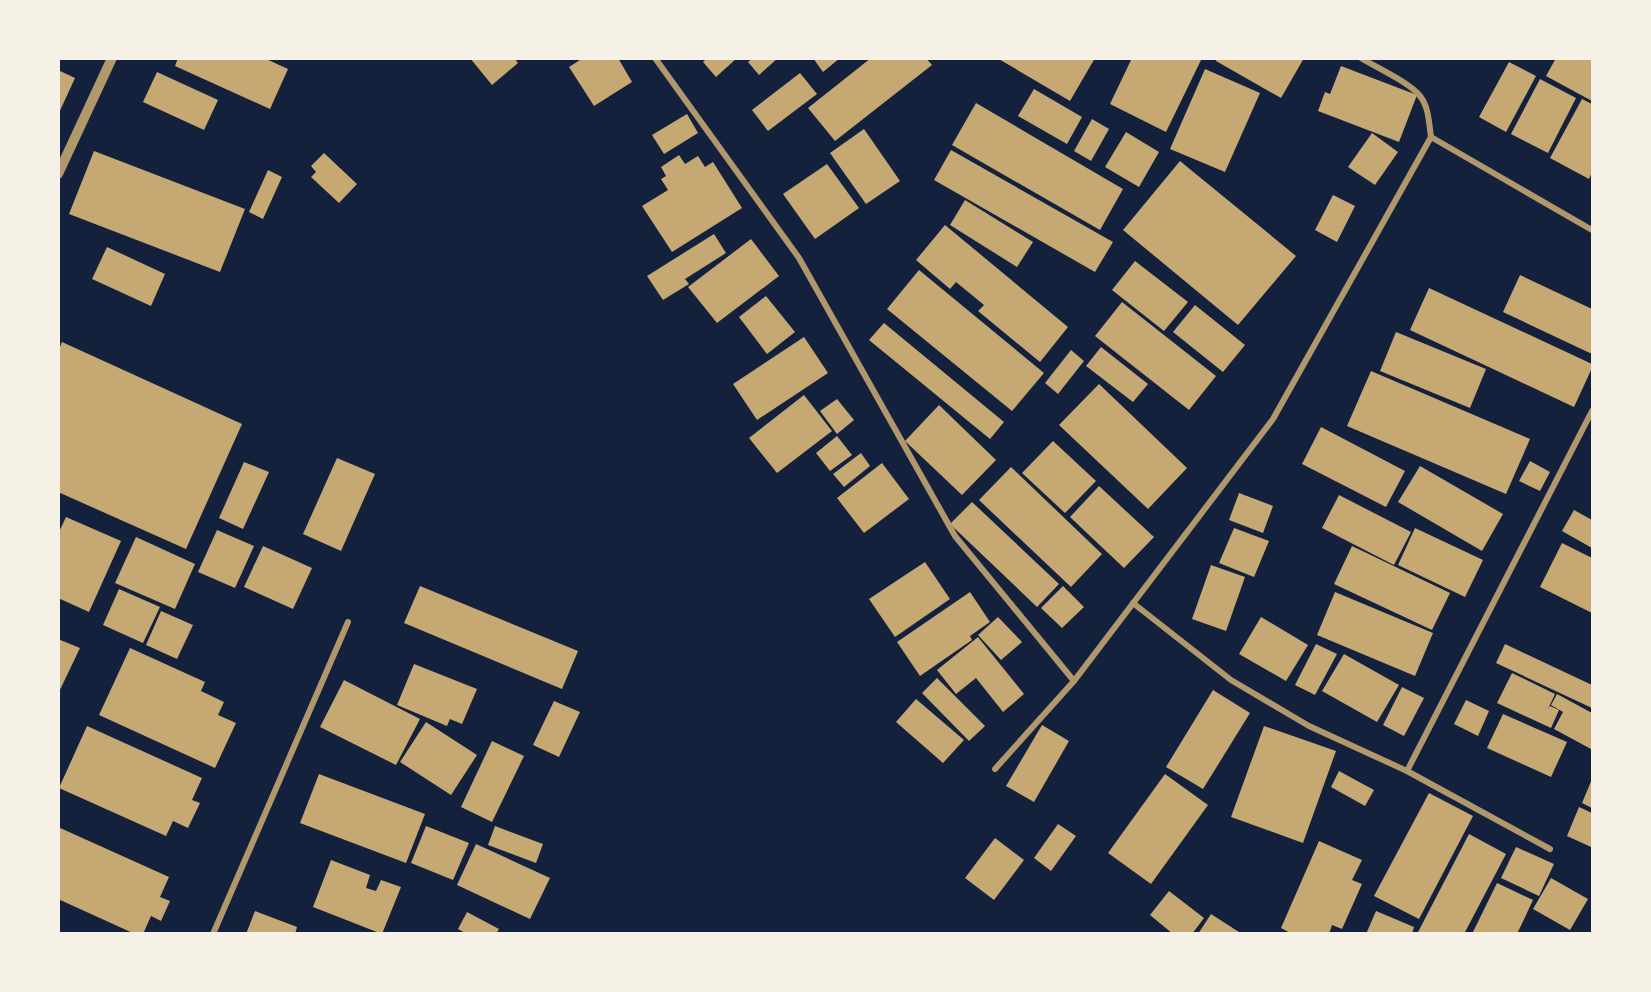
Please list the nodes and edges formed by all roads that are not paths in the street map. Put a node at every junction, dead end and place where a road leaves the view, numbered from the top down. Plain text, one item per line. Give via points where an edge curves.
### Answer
1 (112, 58) edge
2 (655, 58) edge
3 (1361, 58) edge
4 (1431, 137) junction
5 (58, 174) edge
6 (1593, 231) edge
7 (1593, 411) edge
8 (1133, 603) junction
9 (348, 622) dead end
10 (1074, 681) junction
11 (995, 769) dead end
12 (1407, 771) junction
13 (1550, 849) dead end
14 (213, 933) edge

1 - 5 street
2 - 10 street via 799,258 955,536
3 - 4 street via 1411,87 1422,98
4 - 6 street
4 - 8 street via 1273,418
7 - 12 street
8 - 10 street
8 - 12 street via 1231,680 1309,726
9 - 14 street
10 - 11 street
12 - 13 street

